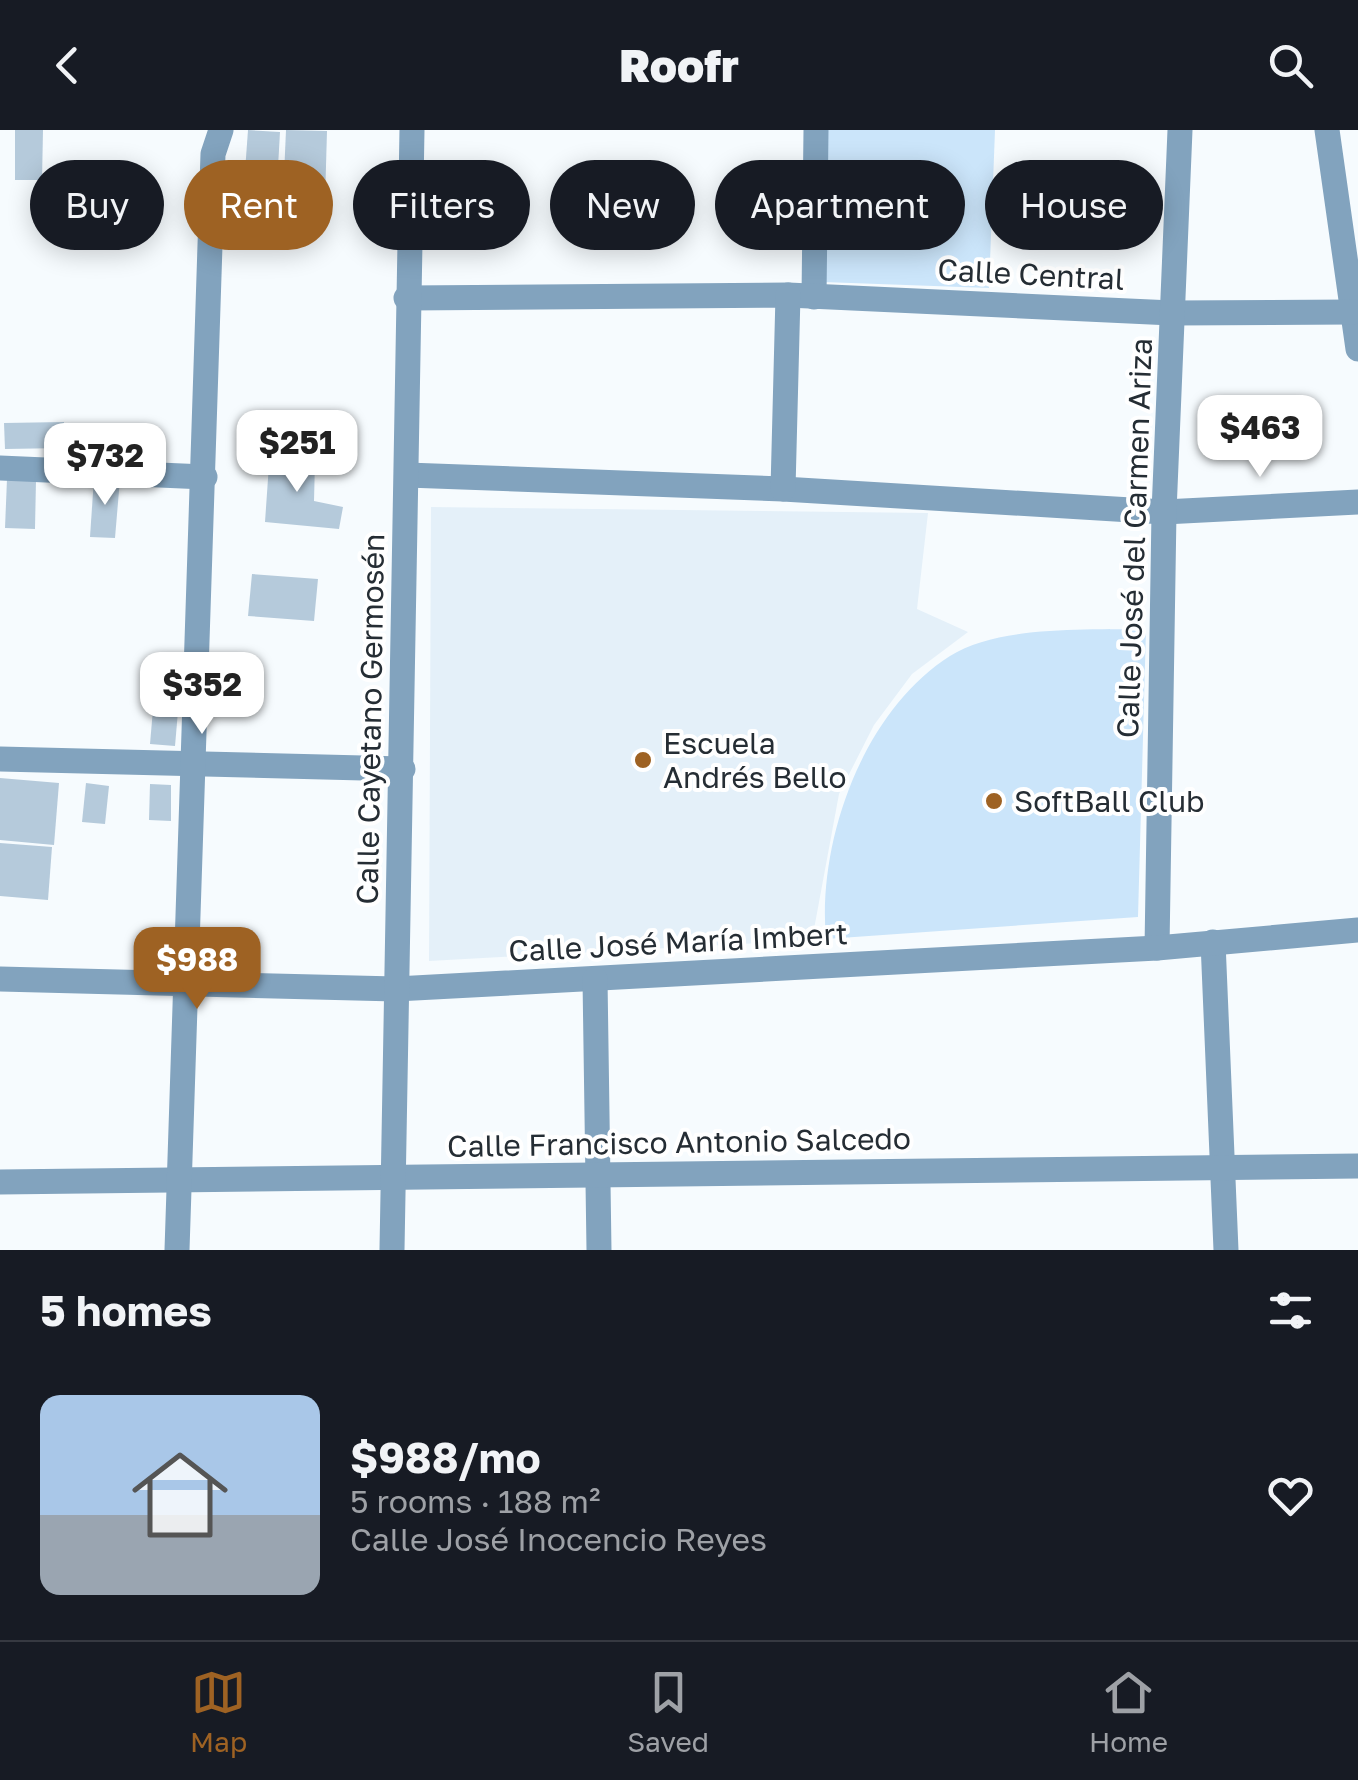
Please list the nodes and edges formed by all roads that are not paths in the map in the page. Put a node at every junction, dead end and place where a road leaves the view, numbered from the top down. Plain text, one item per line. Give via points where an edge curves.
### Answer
1 (202, 130) edge
2 (412, 130) edge
3 (816, 130) edge
4 (1180, 130) edge
5 (1327, 130) edge
6 (217, 142) edge
7 (801, 296) junction
8 (406, 298) junction
9 (1353, 312) junction
10 (1172, 313) junction
11 (1358, 349) edge
12 (0, 468) edge
13 (407, 475) junction
14 (205, 478) junction
15 (783, 489) junction
16 (1358, 502) edge
17 (1164, 512) junction
18 (0, 759) edge
19 (192, 764) junction
20 (403, 769) junction
21 (1358, 930) edge
22 (1214, 942) junction
23 (1157, 948) junction
24 (595, 979) junction
25 (0, 980) edge
26 (188, 984) junction
27 (396, 989) junction
28 (1358, 1166) edge
29 (1225, 1168) junction
30 (598, 1176) junction
31 (394, 1178) junction
32 (177, 1180) junction
33 (0, 1182) edge
34 (176, 1250) edge
35 (392, 1250) edge
36 (599, 1250) edge
37 (1226, 1250) edge

1 - 6 street
2 - 8 street, Calle Cayetano Germosén
3 - 7 street
4 - 10 street, Calle José del Carmen Ariza
5 - 9 street
6 - 14 street
7 - 8 street, Calle Central
7 - 10 street, Calle Central
7 - 15 street
8 - 13 street, Calle Cayetano Germosén
9 - 10 street, Calle Central
9 - 11 street
10 - 17 street, Calle José del Carmen Ariza
12 - 14 street
13 - 15 street
13 - 20 street, Calle Cayetano Germosén
14 - 19 street
15 - 17 street
16 - 17 street
17 - 23 street, Calle José del Carmen Ariza
18 - 19 street
19 - 20 street
19 - 26 street
20 - 27 street, Calle Cayetano Germosén
21 - 22 street, Calle José María Imbert
22 - 23 street, Calle José María Imbert
22 - 29 street
23 - 24 street, Calle José María Imbert
24 - 27 street, Calle José María Imbert
24 - 30 street
25 - 26 street, Calle José María Imbert
26 - 27 street, Calle José María Imbert
26 - 32 street
27 - 31 street, Calle Cayetano Germosén
28 - 29 street, Calle Francisco Antonio Salcedo
29 - 30 street, Calle Francisco Antonio Salcedo
29 - 37 street
30 - 31 street, Calle Francisco Antonio Salcedo
30 - 36 street
31 - 32 street, Calle Francisco Antonio Salcedo
31 - 35 street, Calle Cayetano Germosén
32 - 33 street, Calle Francisco Antonio Salcedo
32 - 34 street

